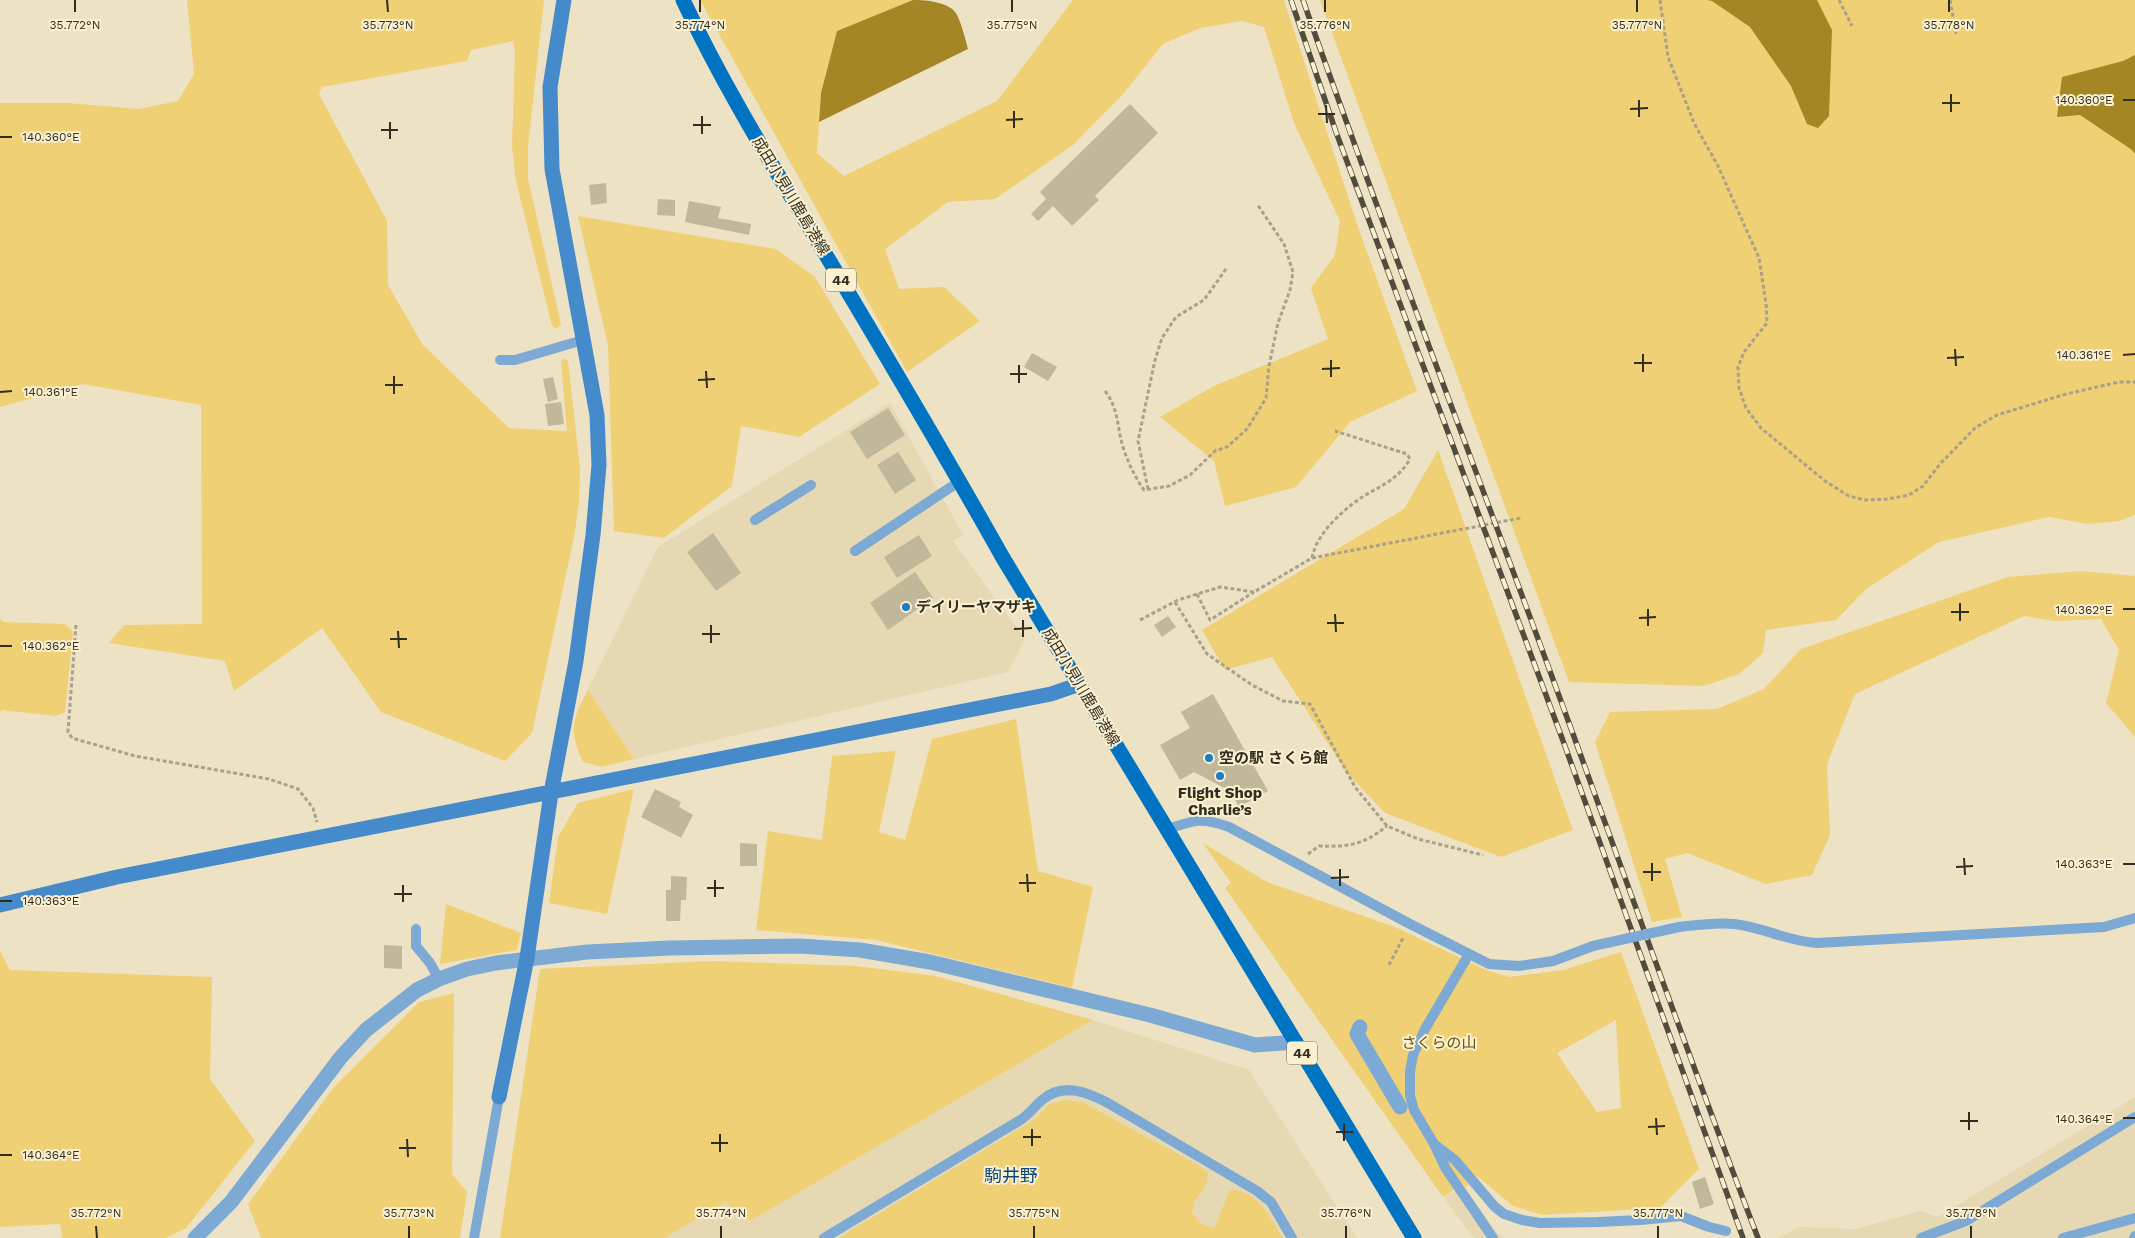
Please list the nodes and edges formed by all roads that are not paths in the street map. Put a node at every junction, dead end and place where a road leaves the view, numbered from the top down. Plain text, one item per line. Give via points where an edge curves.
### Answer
1 (564, 0) edge
2 (683, 0) edge
3 (583, 340) junction
4 (500, 360) dead end
5 (960, 481) junction
6 (811, 485) dead end
7 (755, 520) dead end
8 (855, 551) dead end
9 (1080, 684) junction
10 (551, 793) junction
11 (1168, 830) junction
12 (0, 905) edge
13 (2135, 918) edge
14 (416, 929) dead end
15 (1469, 954) junction
16 (527, 958) junction
17 (439, 979) junction
18 (1360, 1028) dead end
19 (1296, 1042) junction
20 (499, 1097) joint
21 (1400, 1107) dead end
22 (2135, 1117) edge
23 (1434, 1144) junction
24 (2135, 1218) edge
25 (1726, 1231) dead end
26 (195, 1238) edge
27 (474, 1238) edge
28 (824, 1238) edge
29 (1292, 1238) edge
30 (1414, 1238) edge
31 (1493, 1238) edge
32 (1921, 1238) edge
33 (2063, 1238) edge

1 - 3 street via 550,87 550,143
2 - 5 main road, 成田小見川鹿島港線 / 44 via 747,122
3 - 4 lane via 515,360
3 - 10 street via 597,415 599,465 576,661
5 - 8 lane
5 - 9 main road, 成田小見川鹿島港線 / 44
6 - 7 lane
9 - 10 street via 1051,694
9 - 11 main road, 成田小見川鹿島港線 / 44
10 - 12 street via 117,877
10 - 16 street
11 - 15 lane via 1192,821 1210,820 1229,827
11 - 19 main road, 成田小見川鹿島港線 / 44
13 - 15 lane, bridge via 2104,927 1817,943 1787,939 1755,928 1714,923 1679,927 1593,946 1553,961 1518,966 1489,964
14 - 17 lane via 416,946
15 - 23 lane via 1413,1055 1410,1096 1414,1110
16 - 17 street via 466,969
16 - 19 street via 670,948 800,946 860,950 930,962 1150,1015 1255,1045
16 - 20 street
17 - 26 street via 417,990 366,1030 341,1057 231,1202
18 - 21 street via 1357,1034 1362,1046
19 - 30 main road, 成田小見川鹿島港線 / 44
20 - 27 lane
22 - 32 lane via 1966,1221
23 - 25 lane via 1455,1160 1495,1207 1522,1220 1540,1223 1598,1222 1681,1216
23 - 31 lane via 1454,1182
24 - 33 lane
28 - 29 lane via 1022,1119 1050,1095 1075,1090 1087,1092 1108,1103 1257,1191 1271,1202

